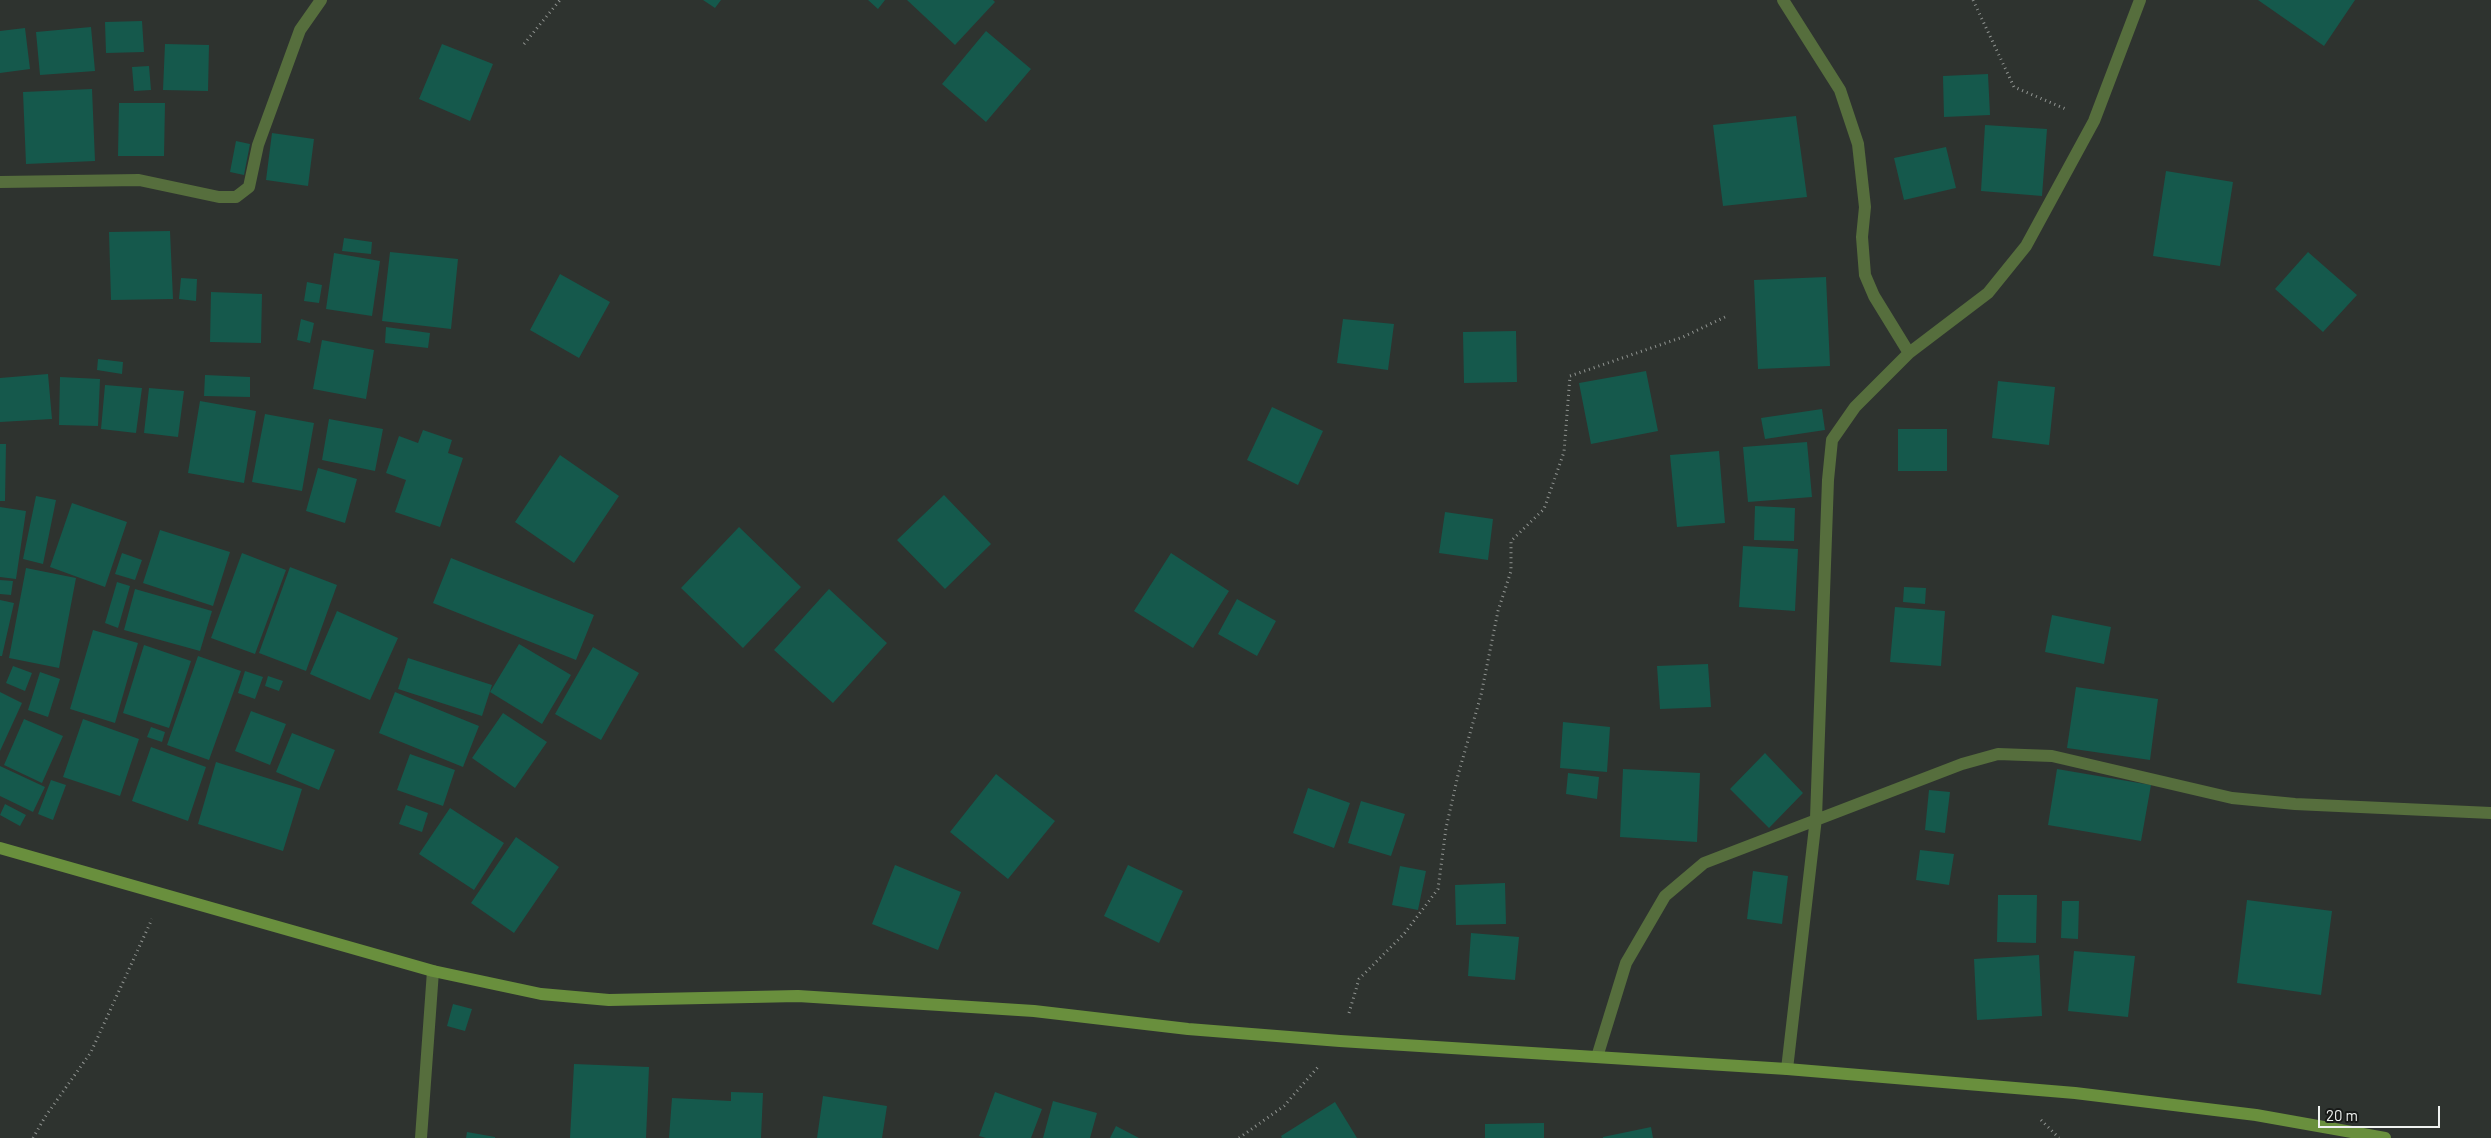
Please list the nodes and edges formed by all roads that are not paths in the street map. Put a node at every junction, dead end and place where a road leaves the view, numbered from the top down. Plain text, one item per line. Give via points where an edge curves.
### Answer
1 (321, 0) edge
2 (1782, 0) edge
3 (2140, 0) edge
4 (0, 182) edge
5 (1909, 353) junction
6 (2491, 813) edge
7 (1816, 818) junction
8 (0, 848) edge
9 (433, 971) junction
10 (1597, 1057) junction
11 (1787, 1069) junction
12 (421, 1138) edge
13 (2384, 1138) edge

1 - 4 street via 300,30 258,145 249,187 236,197 219,197 139,180
2 - 5 street via 1840,90 1858,144 1866,207 1862,238 1865,275
3 - 5 street via 2094,121 2026,246 1988,293
5 - 7 street via 1855,407 1832,440
6 - 7 street via 2232,798 2052,756 1998,754 1962,764
7 - 10 street via 1704,863 1665,896 1626,963
7 - 11 street
8 - 9 street
9 - 10 street via 541,994 609,1000 798,996 1034,1011 1188,1029 1340,1041
9 - 12 street
10 - 11 street
11 - 13 street via 2075,1093 2256,1115

